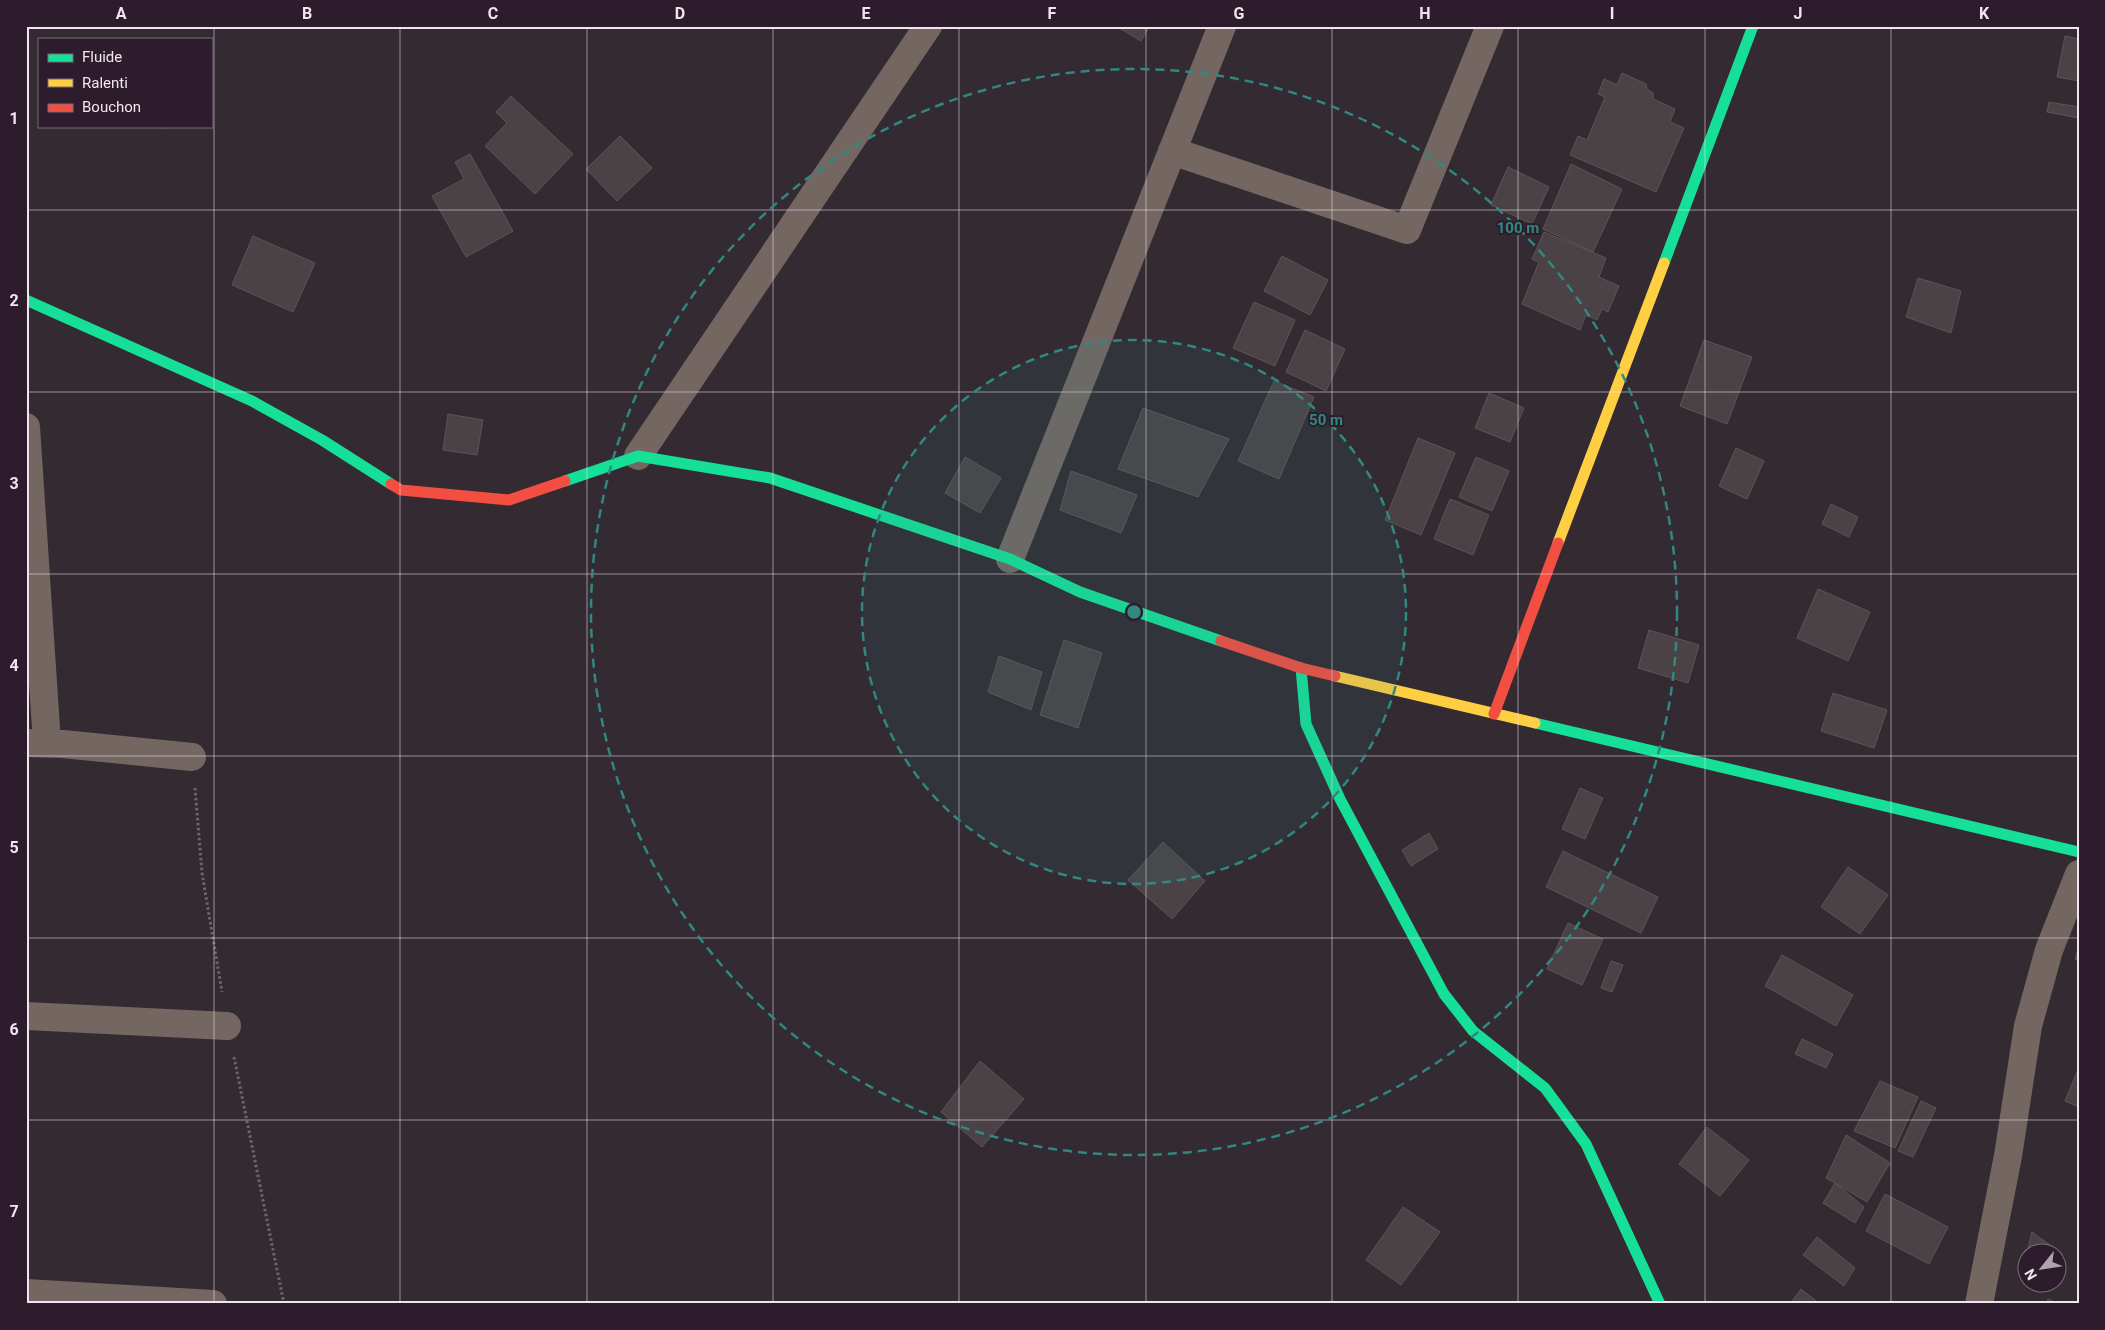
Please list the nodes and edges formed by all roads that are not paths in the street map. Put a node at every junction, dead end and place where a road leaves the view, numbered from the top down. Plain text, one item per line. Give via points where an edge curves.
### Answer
1 (928, 26) edge
2 (1222, 26) edge
3 (1490, 26) edge
4 (1753, 26) edge
5 (1172, 151) junction
6 (26, 300) edge
7 (26, 428) edge
8 (638, 456) junction
9 (27, 464) edge
10 (1010, 559) junction
11 (1302, 668) junction
12 (1494, 714) junction
13 (37, 743) edge
14 (192, 757) road end
15 (2079, 852) edge
16 (2079, 874) edge
17 (26, 1016) edge
18 (227, 1026) road end
19 (26, 1293) edge
20 (214, 1304) edge
21 (1660, 1304) edge
22 (1979, 1304) edge

1 - 8 street
2 - 5 street
3 - 5 street via 1407,230
4 - 12 street
5 - 10 street
6 - 8 street via 252,401 402,490 509,500
7 - 9 street
8 - 10 street via 770,478
9 - 13 street
10 - 11 street via 1080,592
11 - 12 street
11 - 21 street via 1306,724 1340,799 1444,994 1473,1031 1545,1088 1586,1144
12 - 15 street
13 - 14 street
16 - 22 street via 2049,950 2028,1026 2008,1156
17 - 18 street
19 - 20 street

